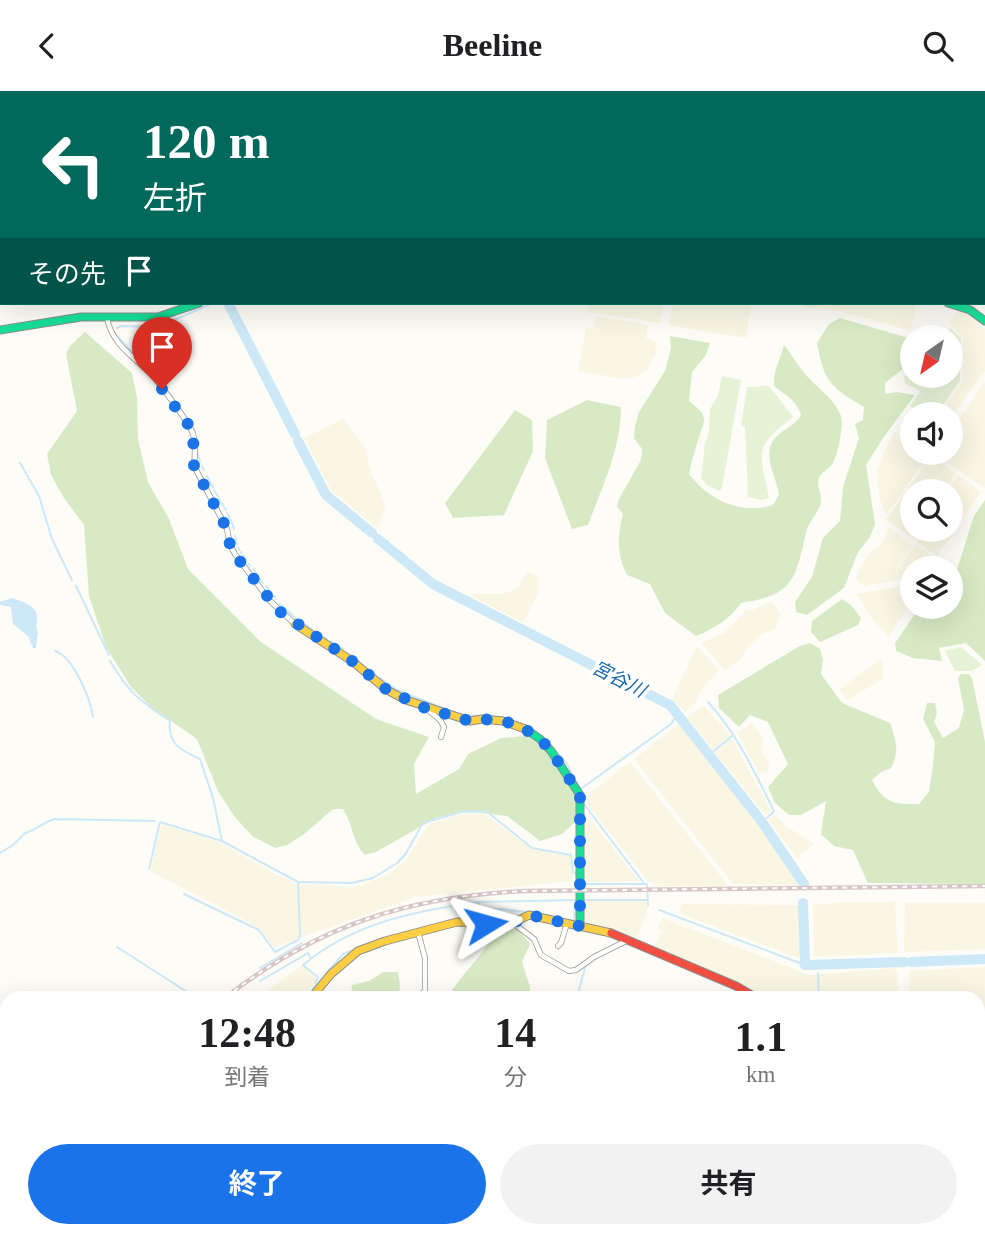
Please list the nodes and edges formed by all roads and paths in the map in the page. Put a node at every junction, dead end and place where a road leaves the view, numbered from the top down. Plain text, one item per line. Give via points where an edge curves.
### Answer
1 (195, 305) edge
2 (954, 305) edge
3 (107, 318) junction
4 (985, 321) edge
5 (0, 330) edge
6 (295, 624) joint
7 (425, 708) junction
8 (441, 737) dead end
9 (567, 922) junction
10 (513, 923) junction
11 (580, 926) junction
12 (418, 932) junction
13 (629, 940) junction
14 (558, 946) dead end
15 (317, 991) edge
16 (425, 991) edge
17 (745, 991) edge

1 - 3 street via 162,318
2 - 4 street
3 - 5 street
3 - 6 street via 121,346 152,375 193,431 194,466 227,529 235,555 270,601
6 - 7 street via 387,690
7 - 8 street via 444,727
7 - 11 street via 470,721 520,726 540,739 583,794
9 - 10 street via 529,915
9 - 11 street
9 - 14 street
10 - 12 street via 457,922
10 - 13 street via 534,939 541,955 569,971
11 - 13 street
12 - 15 street via 352,954
12 - 16 street
13 - 17 street

